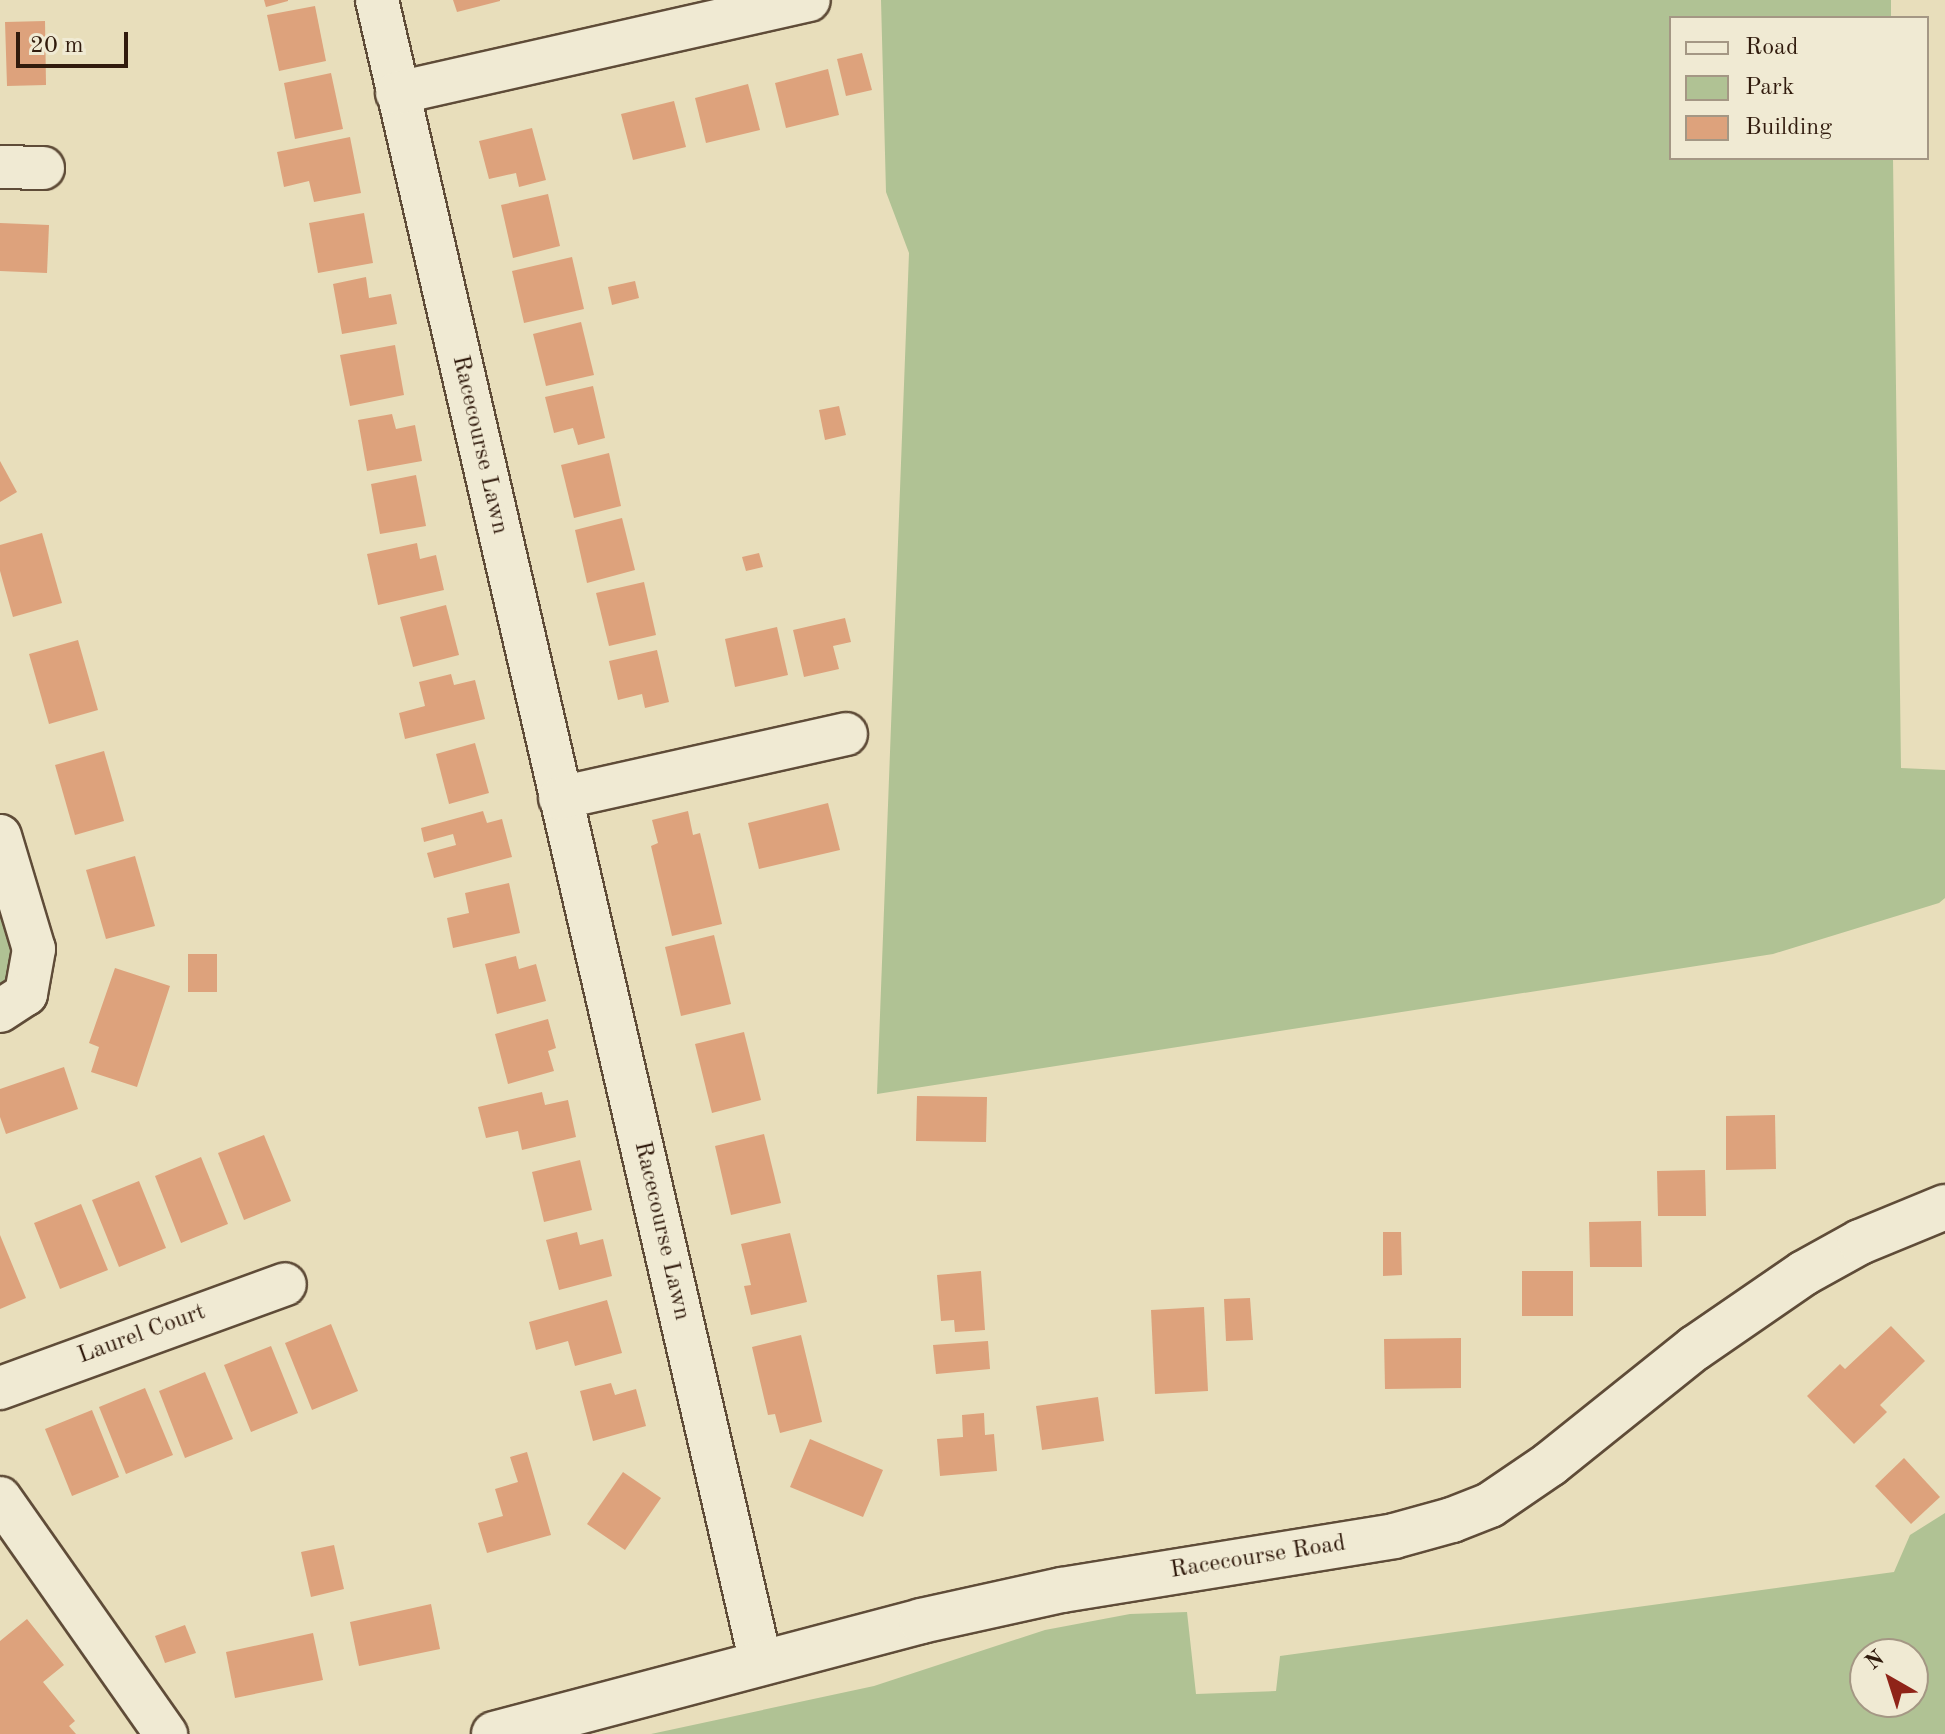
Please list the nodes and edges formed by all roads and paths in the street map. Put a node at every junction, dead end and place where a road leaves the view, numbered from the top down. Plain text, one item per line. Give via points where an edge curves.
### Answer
1 (377, 0) edge
2 (809, 0) edge
3 (397, 93) junction
4 (0, 167) edge
5 (43, 168) dead end
6 (846, 734) dead end
7 (560, 798) junction
8 (0, 836) edge
9 (0, 1011) edge
10 (1945, 1207) edge
11 (285, 1284) dead end
12 (0, 1388) edge
13 (0, 1498) edge
14 (761, 1663) junction
15 (166, 1734) edge
16 (494, 1734) edge

1 - 3 street, Racecourse Lawn
2 - 3 street
3 - 7 street, Racecourse Lawn
4 - 5 street
6 - 7 street
7 - 14 street, Racecourse Lawn
8 - 9 street via 34,949 26,994
10 - 14 street, Racecourse Road via 1860,1242 1804,1273 1695,1348 1550,1464 1490,1505 1452,1520 1394,1536 1062,1590
11 - 12 street, Laurel Court
13 - 15 street
14 - 16 street, Racecourse Road

